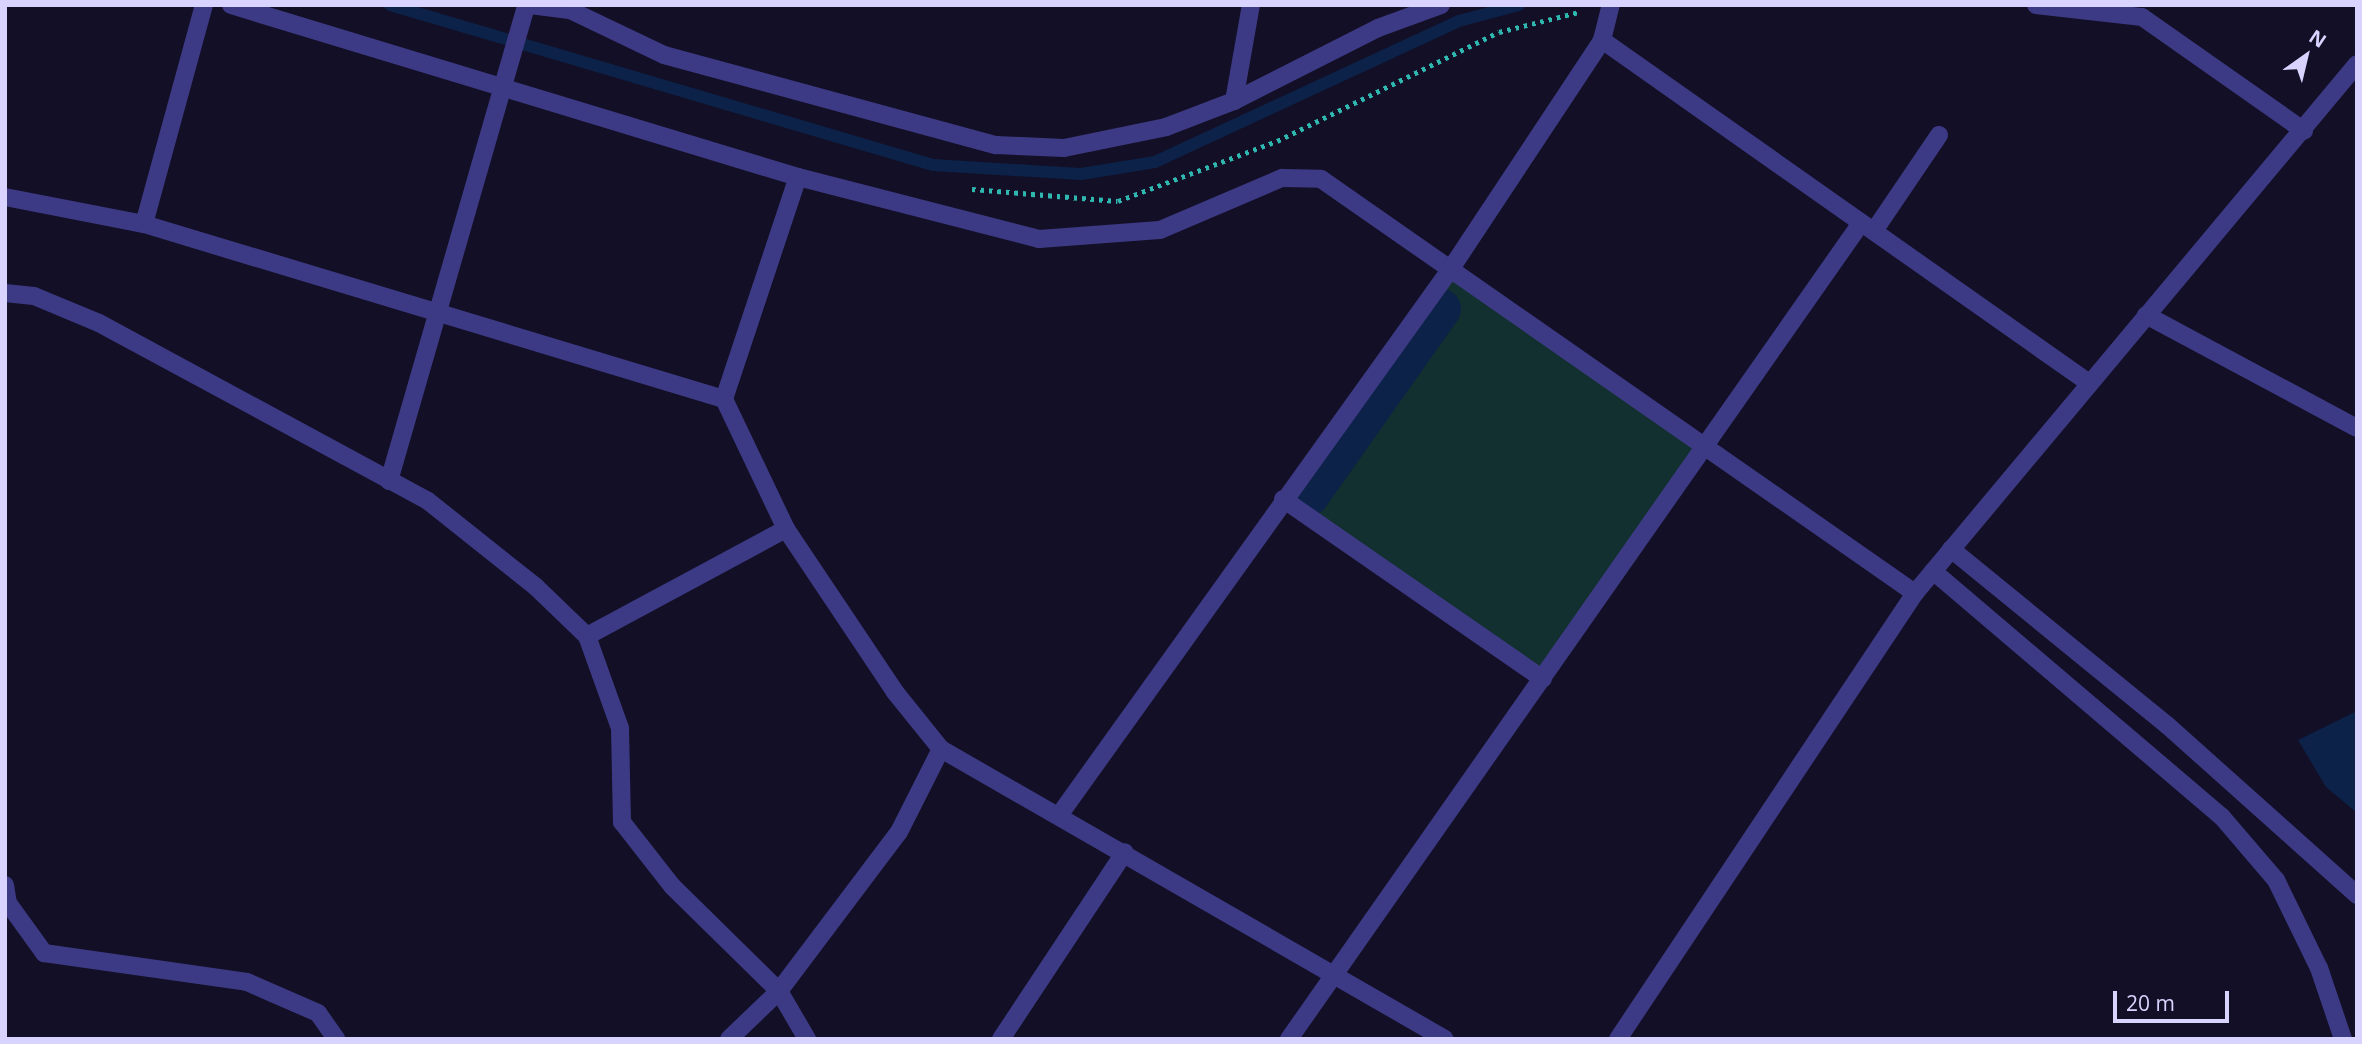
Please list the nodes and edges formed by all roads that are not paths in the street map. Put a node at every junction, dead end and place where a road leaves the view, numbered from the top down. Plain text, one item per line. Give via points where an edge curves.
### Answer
1 (204, 5) edge
2 (231, 5) edge
3 (528, 5) edge
4 (1251, 5) edge
5 (1441, 5) edge
6 (1611, 5) edge
7 (2036, 5) edge
8 (571, 8) edge
9 (1602, 40) junction
10 (2357, 64) edge
11 (503, 87) junction
12 (1234, 101) junction
13 (2304, 131) junction
14 (1939, 135) dead end
15 (798, 177) junction
16 (5, 197) edge
17 (145, 225) junction
18 (1867, 227) junction
19 (1452, 267) junction
20 (5, 293) edge
21 (436, 316) junction
22 (2146, 316) junction
23 (2089, 383) junction
24 (724, 398) junction
25 (2357, 428) edge
26 (1706, 445) junction
27 (389, 481) junction
28 (1283, 499) junction
29 (786, 529) junction
30 (1951, 549) junction
31 (1933, 571) junction
32 (1916, 593) junction
33 (587, 636) junction
34 (1543, 679) junction
35 (941, 749) junction
36 (1059, 814) junction
37 (1125, 852) junction
38 (5, 885) edge
39 (2357, 895) edge
40 (7, 904) edge
41 (1334, 975) junction
42 (779, 991) junction
43 (337, 1039) edge
44 (729, 1039) edge
45 (807, 1039) edge
46 (1001, 1039) edge
47 (1289, 1039) edge
48 (1445, 1039) edge
49 (1618, 1039) edge
50 (2343, 1039) edge

1 - 17 street
2 - 11 street
3 - 8 street
3 - 11 street
4 - 12 street
5 - 12 street via 1378,28
6 - 9 street
7 - 13 street via 2143,17
8 - 12 street via 664,55 996,145 1064,148 1166,127
9 - 18 street
9 - 19 street
10 - 13 street
11 - 15 street
11 - 21 street
13 - 22 street
14 - 18 street
15 - 19 street via 1039,239 1160,230 1282,178 1321,178
15 - 24 street
16 - 17 street
17 - 21 street
18 - 23 street
18 - 26 street
19 - 26 street
19 - 28 street
20 - 27 street via 34,296 99,323
21 - 24 street
21 - 27 street
22 - 23 street
22 - 25 street
23 - 30 street
24 - 29 street
26 - 32 street
26 - 34 street
27 - 33 street via 428,501
28 - 34 street
28 - 36 street
29 - 33 street
29 - 35 street via 895,692
30 - 31 street
30 - 39 street via 2186,742
31 - 32 street
31 - 50 street via 2222,817 2276,880 2319,968
32 - 49 street
33 - 42 street via 620,729 622,822 672,886
34 - 41 street
35 - 36 street
35 - 42 street via 899,832
36 - 37 street
37 - 41 street
37 - 46 street
38 - 40 street
40 - 43 street via 44,953 247,982 318,1013
41 - 47 street
41 - 48 street
42 - 44 street
42 - 45 street

